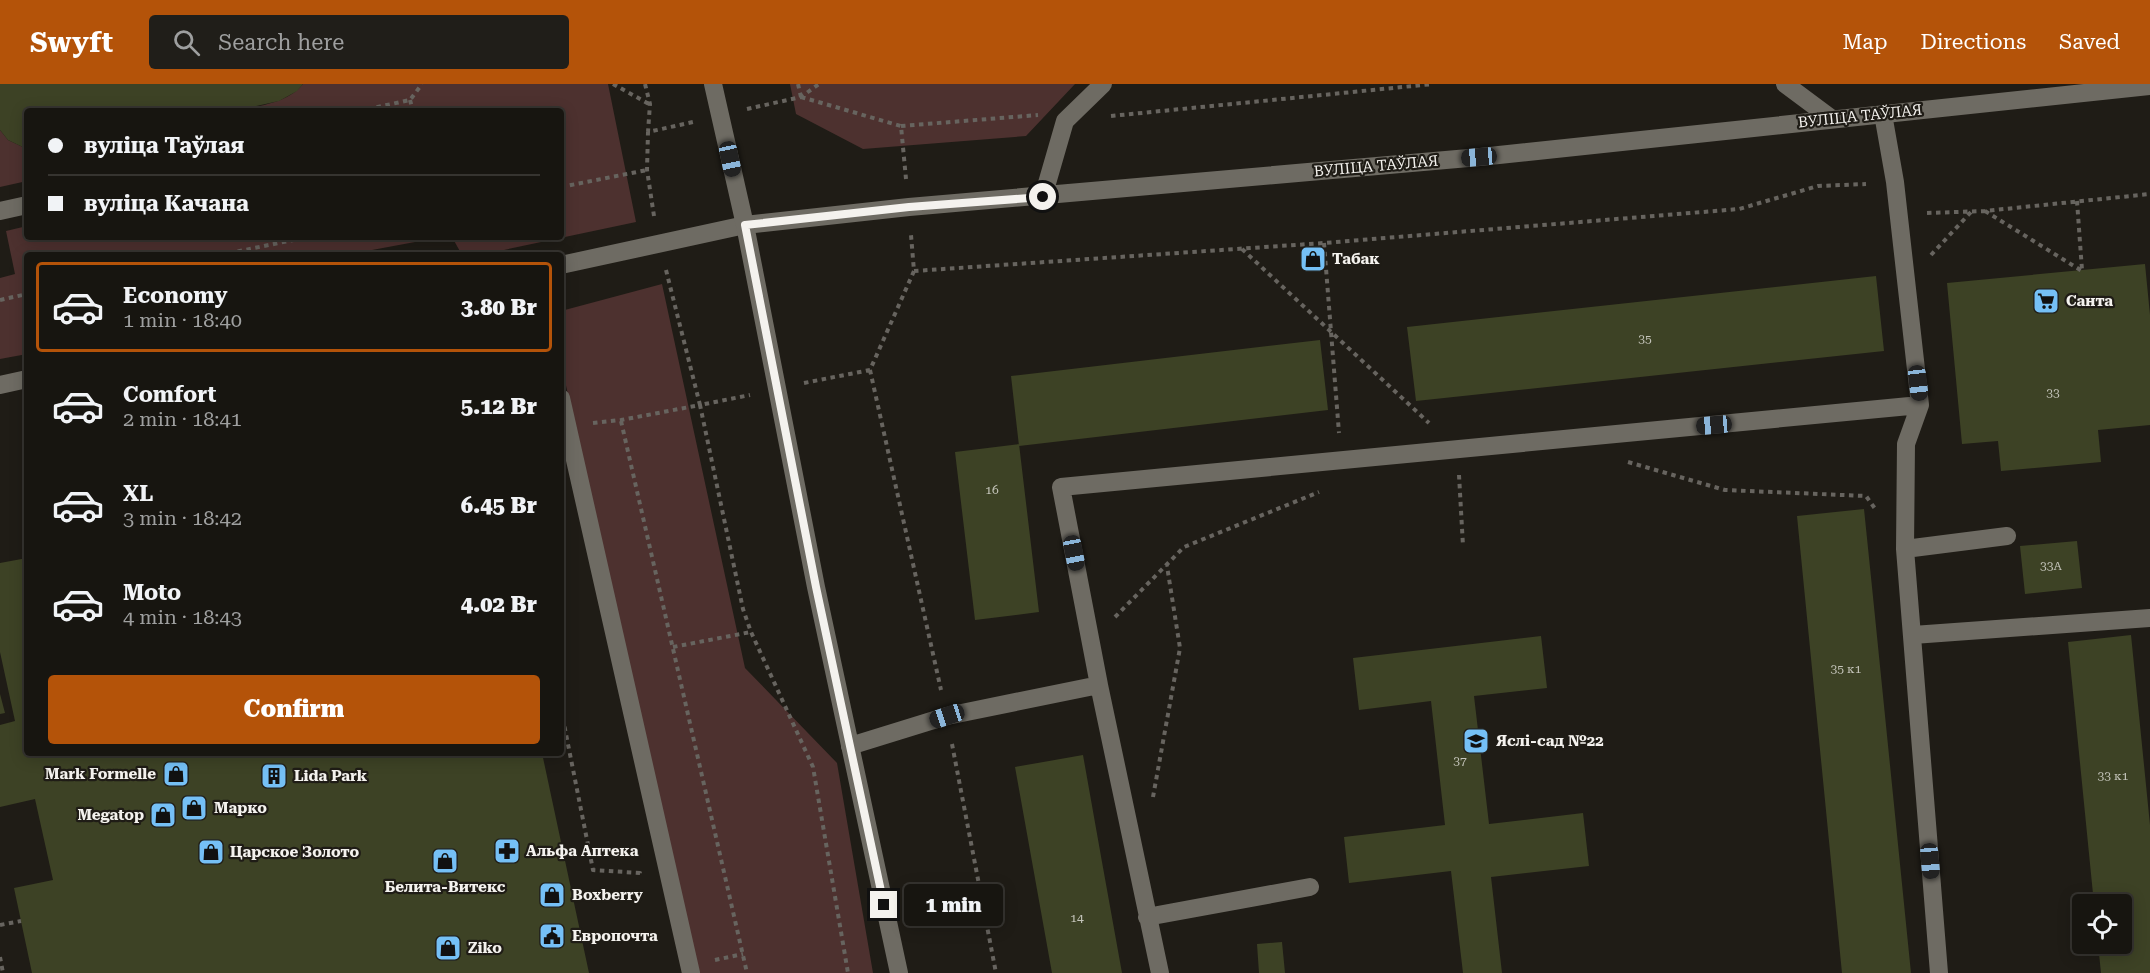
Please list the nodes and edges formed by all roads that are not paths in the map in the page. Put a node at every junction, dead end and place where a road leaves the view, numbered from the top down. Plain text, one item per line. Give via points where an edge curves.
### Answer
1 (713, 84) edge
2 (1103, 84) edge
3 (1785, 84) edge
4 (2150, 86) edge
5 (1883, 114) junction
6 (1832, 119) junction
7 (1043, 197) junction
8 (24, 206) edge
9 (0, 211) edge
10 (745, 225) junction
11 (564, 264) edge
12 (24, 380) edge
13 (0, 385) edge
14 (1920, 405) junction
15 (564, 412) edge
16 (2007, 536) dead end
17 (1905, 549) junction
18 (2150, 618) edge
19 (1913, 636) junction
20 (1099, 685) junction
21 (850, 746) junction
22 (1310, 887) dead end
23 (1147, 917) junction
24 (691, 973) edge
25 (899, 973) edge
26 (1160, 973) edge
27 (1939, 973) edge

1 - 10 main road
2 - 7 main road via 1065,121
3 - 6 main road
4 - 5 main road, ВУЛІЦА ТАЎЛАЯ
5 - 6 main road, ВУЛІЦА ТАЎЛАЯ
5 - 14 main road via 1895,182
6 - 7 main road, ВУЛІЦА ТАЎЛАЯ via 1479,157
7 - 10 main road, ВУЛІЦА ТАЎЛАЯ
8 - 9 main road
10 - 11 main road, ВУЛІЦА ТАЎЛАЯ
10 - 21 main road
12 - 13 main road
14 - 17 main road via 1906,444
14 - 20 main road via 1061,487
15 - 24 main road
16 - 17 main road
17 - 19 main road
18 - 19 main road
19 - 27 main road
20 - 21 main road via 947,716
20 - 23 main road
21 - 25 main road
22 - 23 main road
23 - 26 main road

